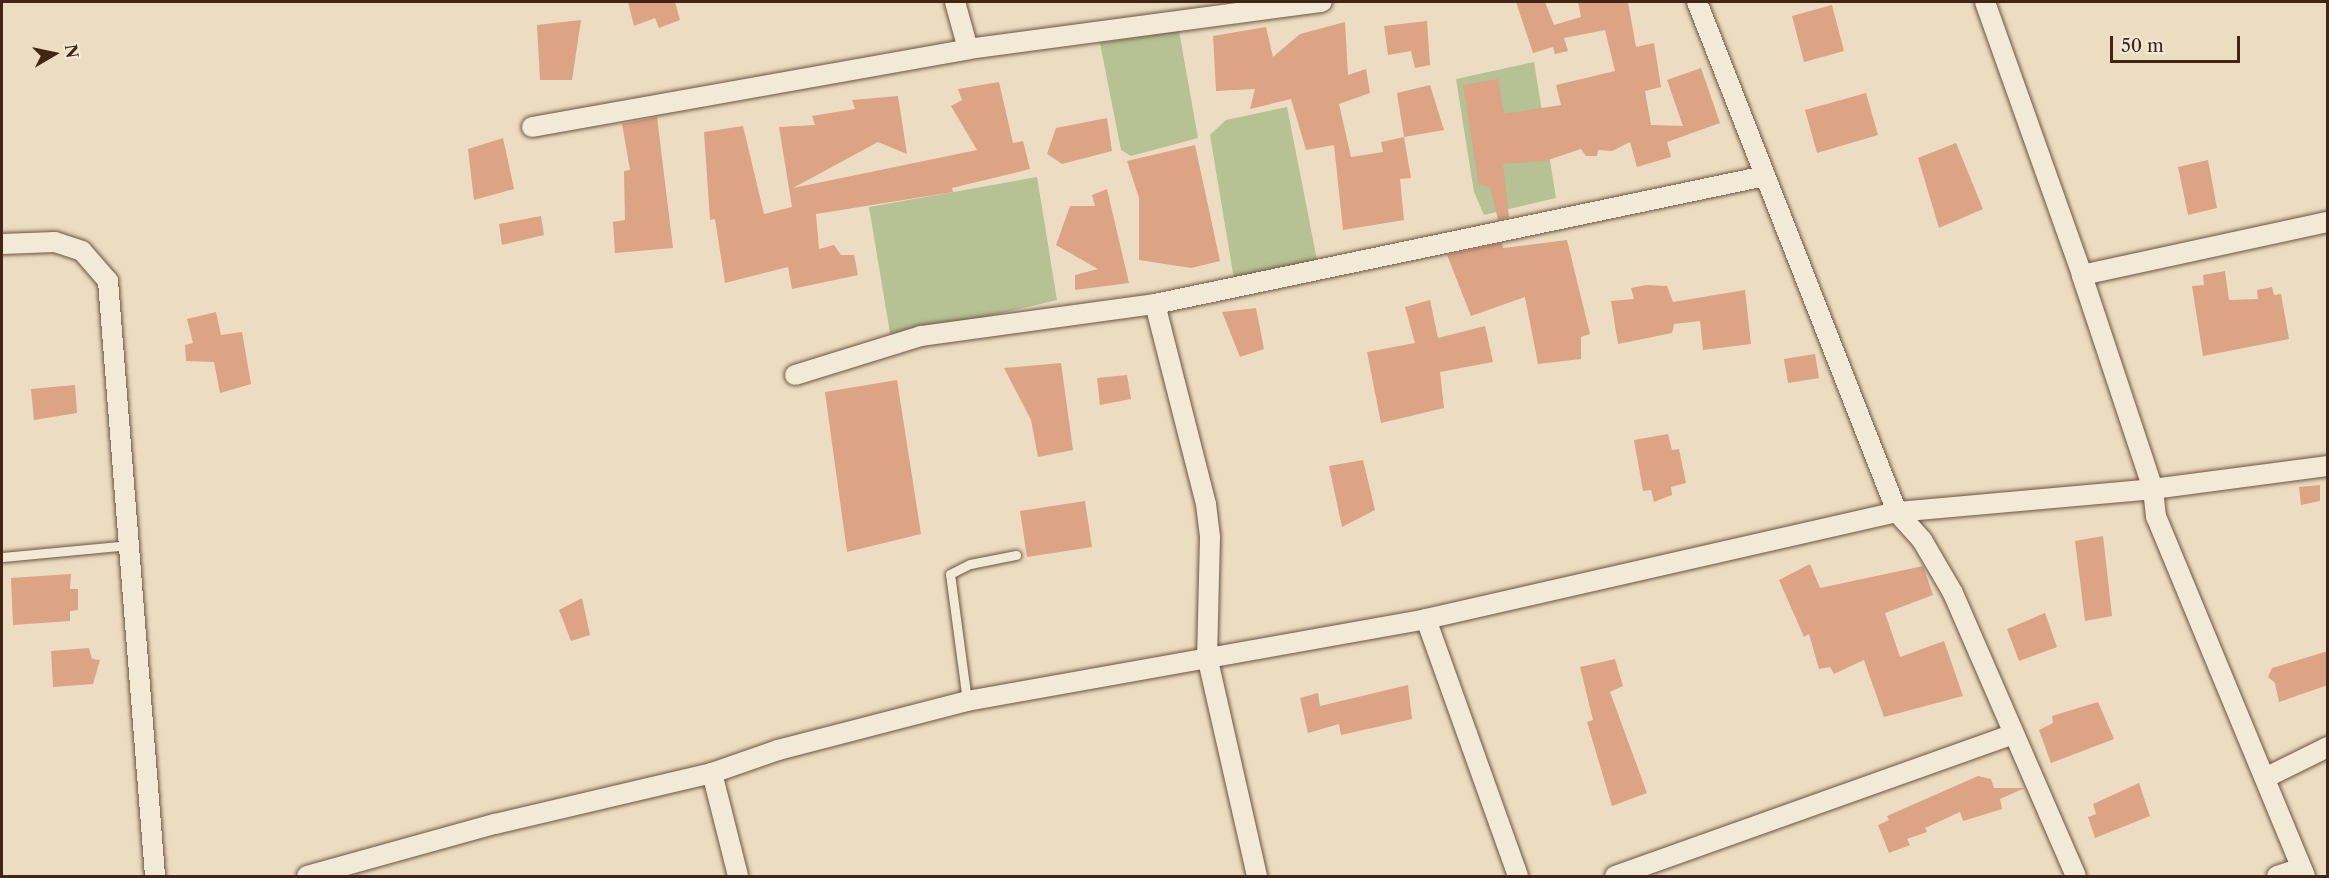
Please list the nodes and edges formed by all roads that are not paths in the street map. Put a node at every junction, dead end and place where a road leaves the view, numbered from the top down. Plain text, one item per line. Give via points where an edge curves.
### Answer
1 (955, 2) edge
2 (1322, 2) edge
3 (1697, 2) edge
4 (1985, 2) edge
5 (1228, 6) edge
6 (968, 49) junction
7 (532, 127) dead end
8 (1765, 176) junction
9 (2328, 222) edge
10 (2, 244) edge
11 (2082, 275) junction
12 (1155, 304) junction
13 (795, 375) dead end
14 (2328, 466) edge
15 (2153, 489) junction
16 (1897, 512) junction
17 (130, 545) junction
18 (1016, 555) dead end
19 (2, 556) edge
20 (1426, 619) junction
21 (1207, 656) junction
22 (968, 701) junction
23 (2012, 735) junction
24 (2328, 747) edge
25 (712, 773) junction
26 (2265, 778) junction
27 (2303, 872) edge
28 (155, 876) edge
29 (306, 876) edge
30 (738, 876) edge
31 (1257, 876) edge
32 (1518, 876) edge
33 (1615, 876) edge
34 (2076, 876) edge
35 (2277, 876) edge

1 - 6 street
2 - 5 street
3 - 8 street
4 - 11 street
5 - 6 street
6 - 7 street
8 - 12 street
8 - 16 street
9 - 11 street
10 - 17 street via 55,242 82,251 108,281
11 - 15 street
12 - 13 street via 921,336
12 - 21 street via 1206,504 1210,537
14 - 15 street
15 - 16 street
15 - 26 street via 2156,517
16 - 20 street
16 - 23 street via 1922,540 1953,593
17 - 19 lane
17 - 28 street
18 - 22 lane via 970,564 950,574
20 - 21 street
20 - 32 street
21 - 22 street
21 - 31 street
22 - 25 street via 778,750
23 - 33 street
23 - 34 street
24 - 26 street
25 - 29 street via 495,824
25 - 30 street
26 - 27 street
27 - 35 street

